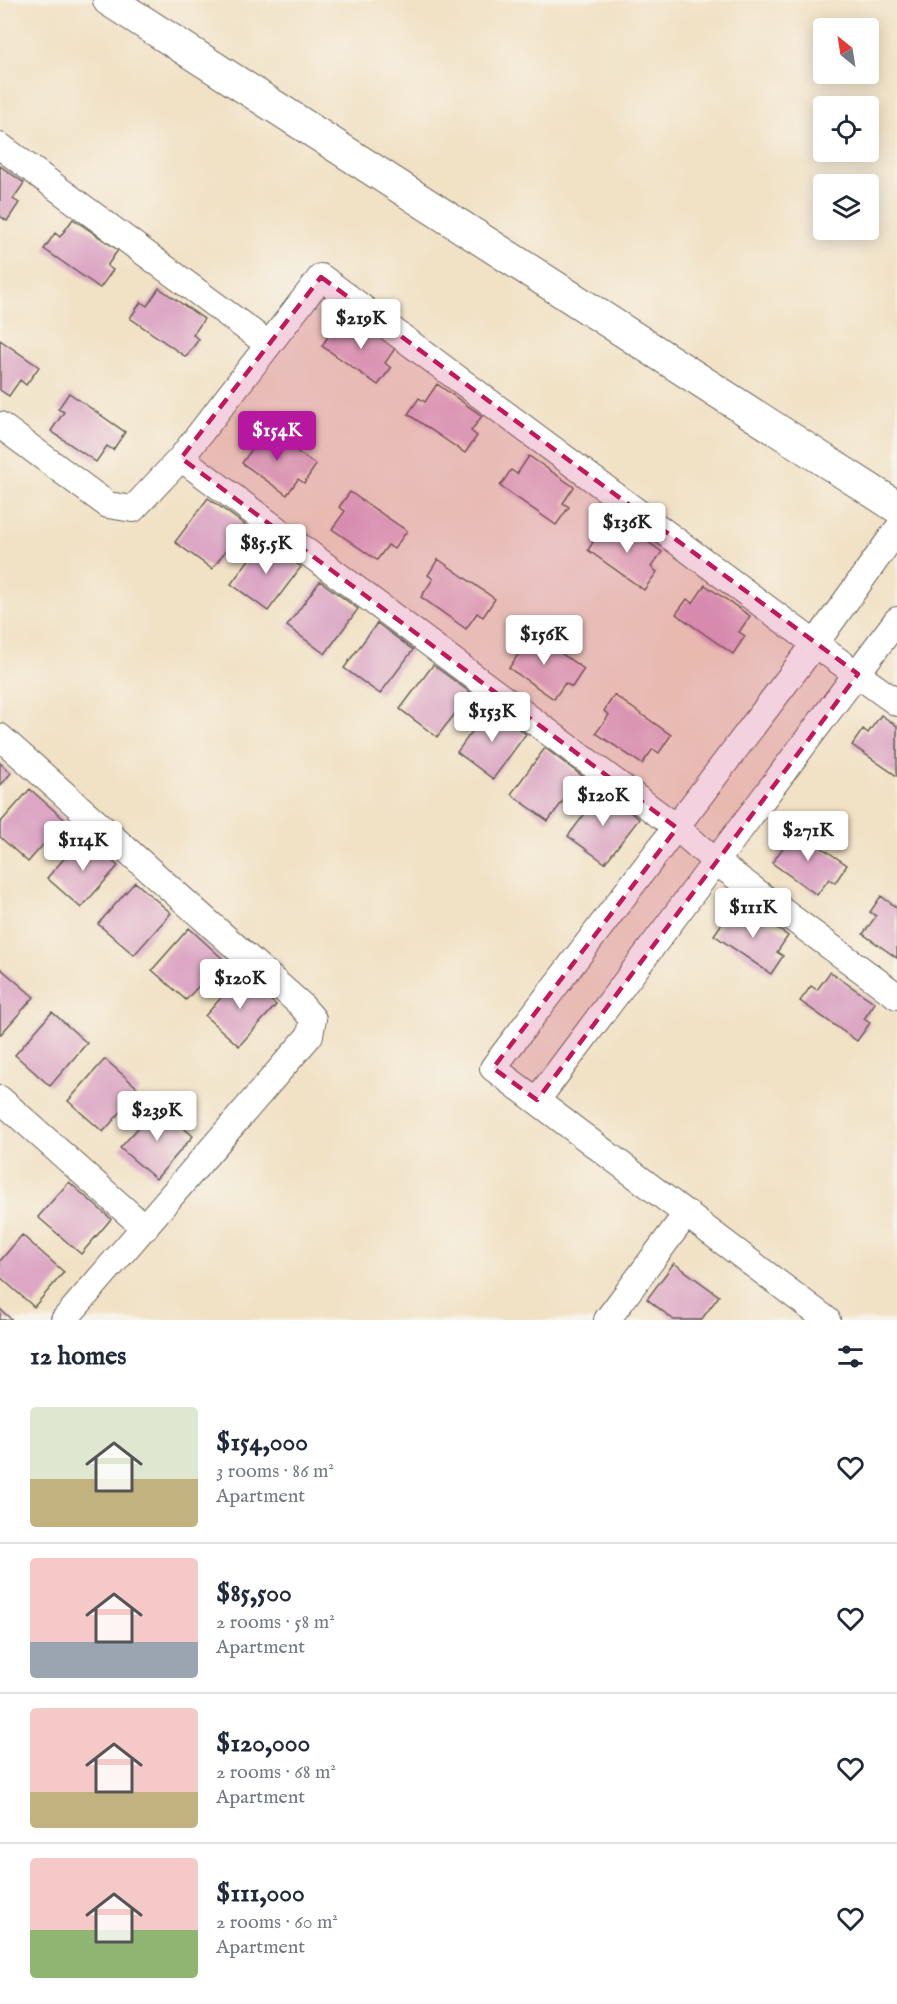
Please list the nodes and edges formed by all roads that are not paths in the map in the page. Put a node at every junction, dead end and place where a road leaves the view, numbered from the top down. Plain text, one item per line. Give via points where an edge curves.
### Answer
1 (109, 0) edge
2 (0, 146) edge
3 (268, 344) junction
4 (0, 425) edge
5 (181, 458) junction
6 (897, 507) edge
7 (897, 530) edge
8 (897, 621) edge
9 (815, 644) junction
10 (858, 674) junction
11 (897, 703) edge
12 (0, 737) edge
13 (677, 828) junction
14 (715, 861) junction
15 (897, 996) edge
16 (0, 1099) edge
17 (537, 1100) junction
18 (687, 1213) junction
19 (145, 1228) junction
20 (64, 1320) edge
21 (608, 1320) edge
22 (827, 1320) edge

1 - 6 street
2 - 3 street
3 - 5 street
3 - 9 street via 321,277
4 - 5 street via 108,505 133,509
5 - 13 street
7 - 9 street
8 - 10 street
9 - 10 street
9 - 13 street
10 - 11 street
10 - 14 street
12 - 19 street via 313,1019 310,1035
13 - 14 street
13 - 17 street via 493,1068
14 - 15 street
14 - 17 street
16 - 19 street
17 - 18 street
18 - 21 street
18 - 22 street
19 - 20 street

